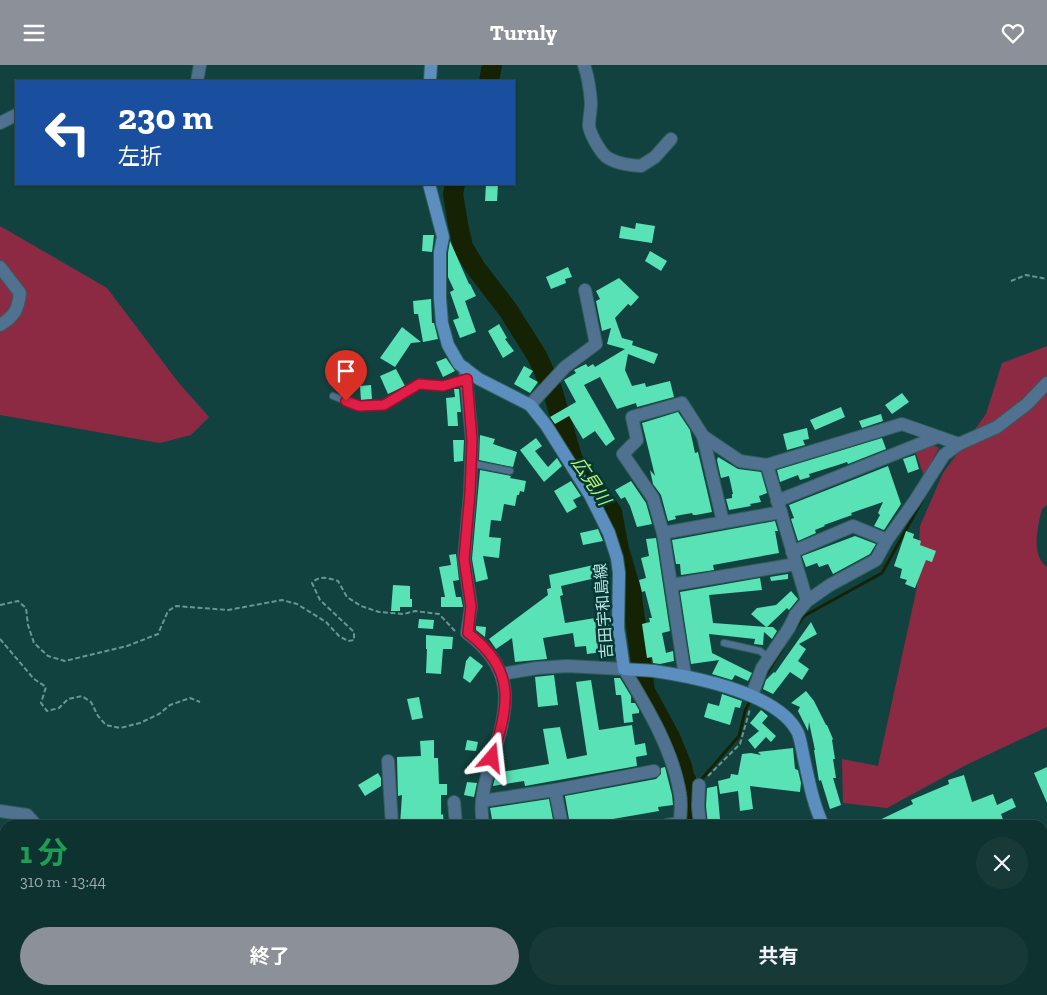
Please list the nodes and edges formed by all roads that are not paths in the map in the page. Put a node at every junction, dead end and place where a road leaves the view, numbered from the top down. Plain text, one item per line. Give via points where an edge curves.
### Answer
1 (200, 65) edge
2 (431, 65) edge
3 (584, 65) edge
4 (198, 80) edge
5 (430, 80) edge
6 (15, 116) edge
7 (0, 123) edge
8 (671, 139) dead end
9 (429, 185) edge
10 (0, 267) edge
11 (584, 290) dead end
12 (0, 325) edge
13 (466, 373) junction
14 (1047, 383) edge
15 (333, 396) dead end
16 (530, 405) junction
17 (703, 436) junction
18 (936, 437) junction
19 (959, 444) junction
20 (470, 463) junction
21 (767, 465) junction
22 (510, 471) dead end
23 (779, 507) junction
24 (723, 523) junction
25 (663, 533) junction
26 (887, 540) junction
27 (792, 552) junction
28 (796, 564) junction
29 (671, 585) junction
30 (807, 601) junction
31 (724, 643) dead end
32 (769, 658) junction
33 (629, 670) junction
34 (502, 674) junction
35 (684, 676) junction
36 (754, 696) junction
37 (388, 761) dead end
38 (654, 771) dead end
39 (699, 785) road end
40 (555, 790) junction
41 (482, 801) junction
42 (454, 802) dead end
43 (0, 811) edge
44 (32, 820) edge
45 (392, 820) edge
46 (456, 820) edge
47 (483, 820) edge
48 (561, 820) edge
49 (680, 820) edge
50 (699, 820) edge
51 (820, 820) edge

1 - 4 street
2 - 5 main road
3 - 8 street via 591,103 589,127 592,138 607,158 621,164 641,166 655,157
6 - 7 street
9 - 13 main road, 吉田宇和島線 via 443,237 440,252 442,323 448,345
10 - 12 street via 20,293 19,307
11 - 16 street via 596,344 565,367
13 - 15 lane via 443,386 419,384 384,405 359,406
13 - 16 main road, 吉田宇和島線
13 - 20 street via 472,440
14 - 19 street via 1027,404 997,427
16 - 33 main road, 吉田宇和島線 via 590,495 609,533 619,573 618,628
17 - 21 street via 740,461
17 - 24 street
17 - 25 street via 682,403 632,417 636,440 623,454 653,498
18 - 19 street
18 - 21 street via 902,424
18 - 23 street
19 - 26 street via 944,455
20 - 22 lane
20 - 34 street via 464,559 471,606 468,633 497,662
21 - 23 street
23 - 24 street
23 - 27 street
24 - 25 street
25 - 29 street
26 - 27 street via 853,526
26 - 30 street via 876,560
27 - 28 street
28 - 29 street
28 - 30 street
29 - 35 street
30 - 32 street
31 - 32 lane via 760,651
32 - 36 street via 762,668
33 - 34 street via 567,666
33 - 35 main road, 吉田宇和島線
33 - 49 street via 676,773 681,797
34 - 41 street via 506,692 502,725
35 - 36 main road, 吉田宇和島線
36 - 51 main road, 吉田宇和島線 via 792,722
37 - 45 street
38 - 40 street
39 - 50 street
40 - 41 street
40 - 48 street
41 - 47 street
42 - 46 street
43 - 44 street via 27,815

